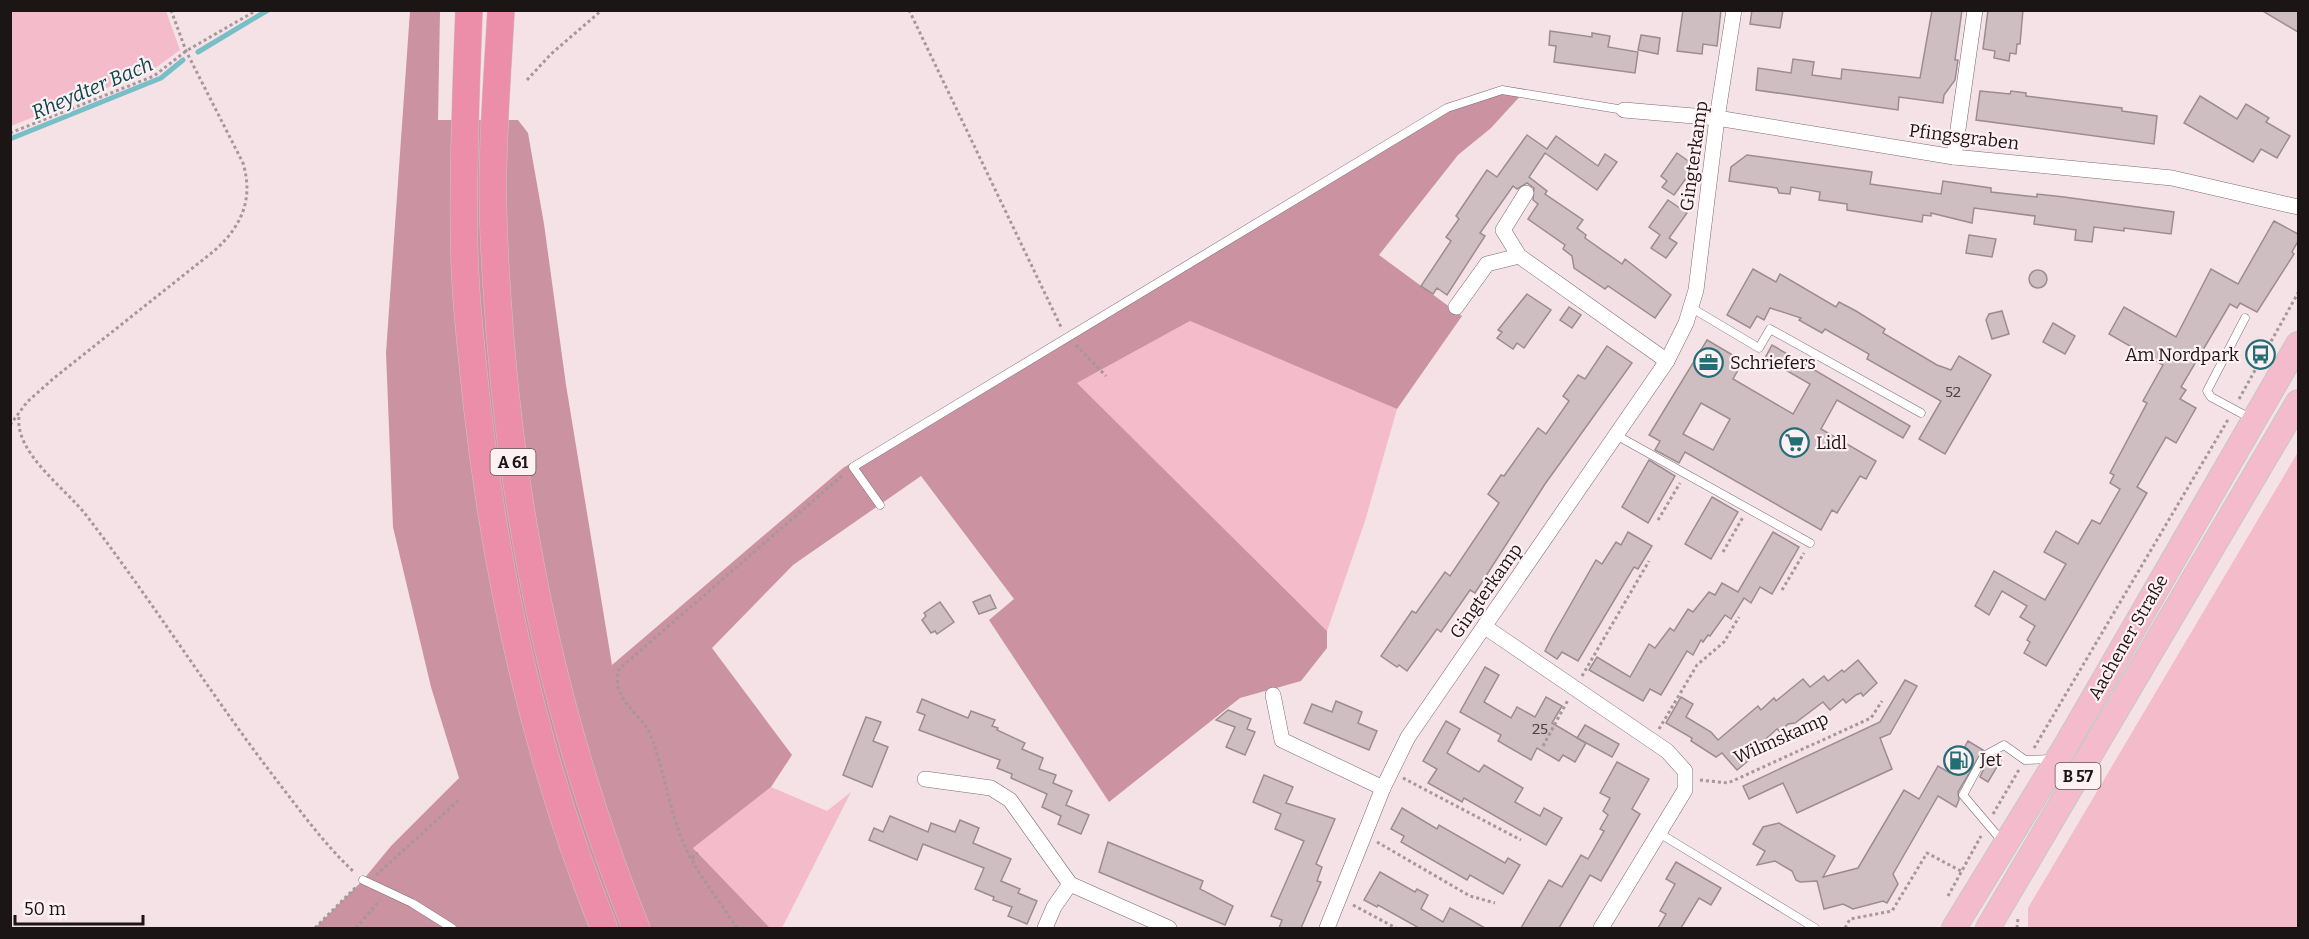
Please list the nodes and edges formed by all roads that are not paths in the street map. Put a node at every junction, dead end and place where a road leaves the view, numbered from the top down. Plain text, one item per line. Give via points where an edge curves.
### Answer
1 (469, 10) edge
2 (501, 10) edge
3 (1734, 10) edge
4 (1975, 10) edge
5 (1623, 110) joint
6 (1717, 118) junction
7 (1954, 157) junction
8 (1526, 193) dead end
9 (2298, 207) edge
10 (1519, 256) junction
11 (1456, 307) dead end
12 (1690, 307) junction
13 (2246, 318) dead end
14 (2298, 344) edge
15 (1666, 361) junction
16 (2298, 402) edge
17 (1921, 413) dead end
18 (2244, 414) junction
19 (1616, 435) junction
20 (2235, 451) junction
21 (880, 505) dead end
22 (2228, 519) junction
23 (1810, 543) road end
24 (1485, 627) junction
25 (1274, 695) dead end
26 (2058, 758) junction
27 (925, 779) dead end
28 (1383, 788) junction
29 (1659, 833) junction
30 (2005, 845) junction
31 (366, 882) road end
32 (1070, 884) junction
33 (452, 928) edge
34 (604, 928) edge
35 (636, 928) edge
36 (1045, 928) edge
37 (1169, 928) edge
38 (1327, 928) edge
39 (1601, 928) edge
40 (1815, 928) edge
41 (1954, 928) edge
42 (1988, 928) edge

1 - 34 highway, A 61 via 464,233 471,346 486,481 533,708 560,804
2 - 35 highway, A 61 via 493,171 496,273 505,395 521,523 563,716
3 - 6 street, Gingterkamp
4 - 7 street
5 - 6 street, Pfingsgraben
5 - 21 lane via 1502,90 1447,108 853,467
6 - 7 street, Pfingsgraben
6 - 12 street, Gingterkamp via 1696,290
7 - 9 street, Pfingsgraben via 2172,178
8 - 10 street via 1503,230
10 - 11 street via 1487,264
10 - 15 street
12 - 15 street, Gingterkamp
12 - 17 lane via 1759,348 1770,329
13 - 18 lane via 2207,391
14 - 18 main road, Aachener Straße / B 57
15 - 19 street, Gingterkamp
16 - 22 main road, Aachener Straße / B 57
18 - 20 main road, Aachener Straße / B 57
19 - 23 lane
19 - 24 street, Gingterkamp
20 - 22 main road via 2245,450 2250,463
20 - 26 main road, Aachener Straße / B 57
22 - 42 main road, Aachener Straße / B 57
24 - 28 street, Gingterkamp via 1408,737
24 - 29 street via 1667,751 1685,771 1685,790
25 - 28 street via 1282,740
26 - 30 main road, Aachener Straße / B 57
26 - 30 lane via 2025,760 2004,745 1984,756 1963,795
27 - 32 street via 991,788 1010,800
28 - 38 street, Gingterkamp
29 - 39 street
29 - 40 lane
30 - 41 main road, Aachener Straße / B 57
31 - 33 lane
32 - 36 street
32 - 37 street

